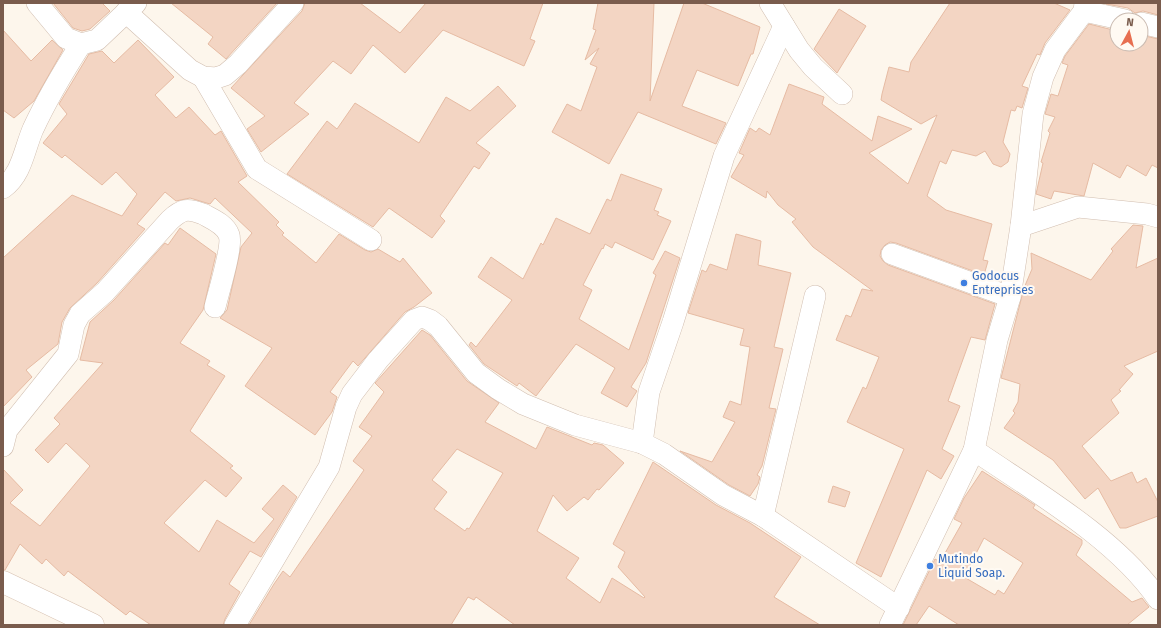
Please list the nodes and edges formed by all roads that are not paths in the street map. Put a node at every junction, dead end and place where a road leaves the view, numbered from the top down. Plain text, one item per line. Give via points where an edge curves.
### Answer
1 (37, 3) edge
2 (293, 3) edge
3 (770, 3) edge
4 (1085, 7) edge
5 (131, 8) edge
6 (1109, 15) edge
7 (784, 26) junction
8 (81, 44) junction
9 (203, 77) junction
10 (842, 94) dead end
11 (3, 188) edge
12 (1158, 217) edge
13 (1021, 226) junction
14 (371, 240) dead end
15 (892, 254) dead end
16 (815, 296) dead end
17 (1010, 297) junction
18 (215, 307) dead end
19 (642, 443) junction
20 (3, 446) edge
21 (974, 450) junction
22 (763, 516) junction
23 (3, 582) edge
24 (1158, 599) edge
25 (895, 617) edge
26 (93, 625) edge
27 (235, 625) edge

1 - 8 street via 66,38
2 - 9 street via 225,75 216,78
3 - 7 street
4 - 6 street
4 - 13 street via 1055,50 1041,84 1033,114
5 - 8 street via 97,40
5 - 9 street via 190,70
7 - 10 street via 813,67
7 - 19 street via 724,156 649,392
8 - 11 street via 58,80 36,124 17,173
9 - 14 street via 257,169
12 - 13 street via 1078,207
13 - 17 street
15 - 17 street
16 - 22 street
17 - 21 street via 997,340
18 - 20 street via 229,248 229,235 217,221 196,211 179,211 105,292 80,314 74,325 68,354 7,430
19 - 22 street via 664,454 723,495
19 - 27 street via 575,425 523,404 476,373 438,326 422,317 414,320 352,394 329,467
21 - 24 street via 1072,517 1121,556
21 - 25 street
22 - 25 street
23 - 26 main road

